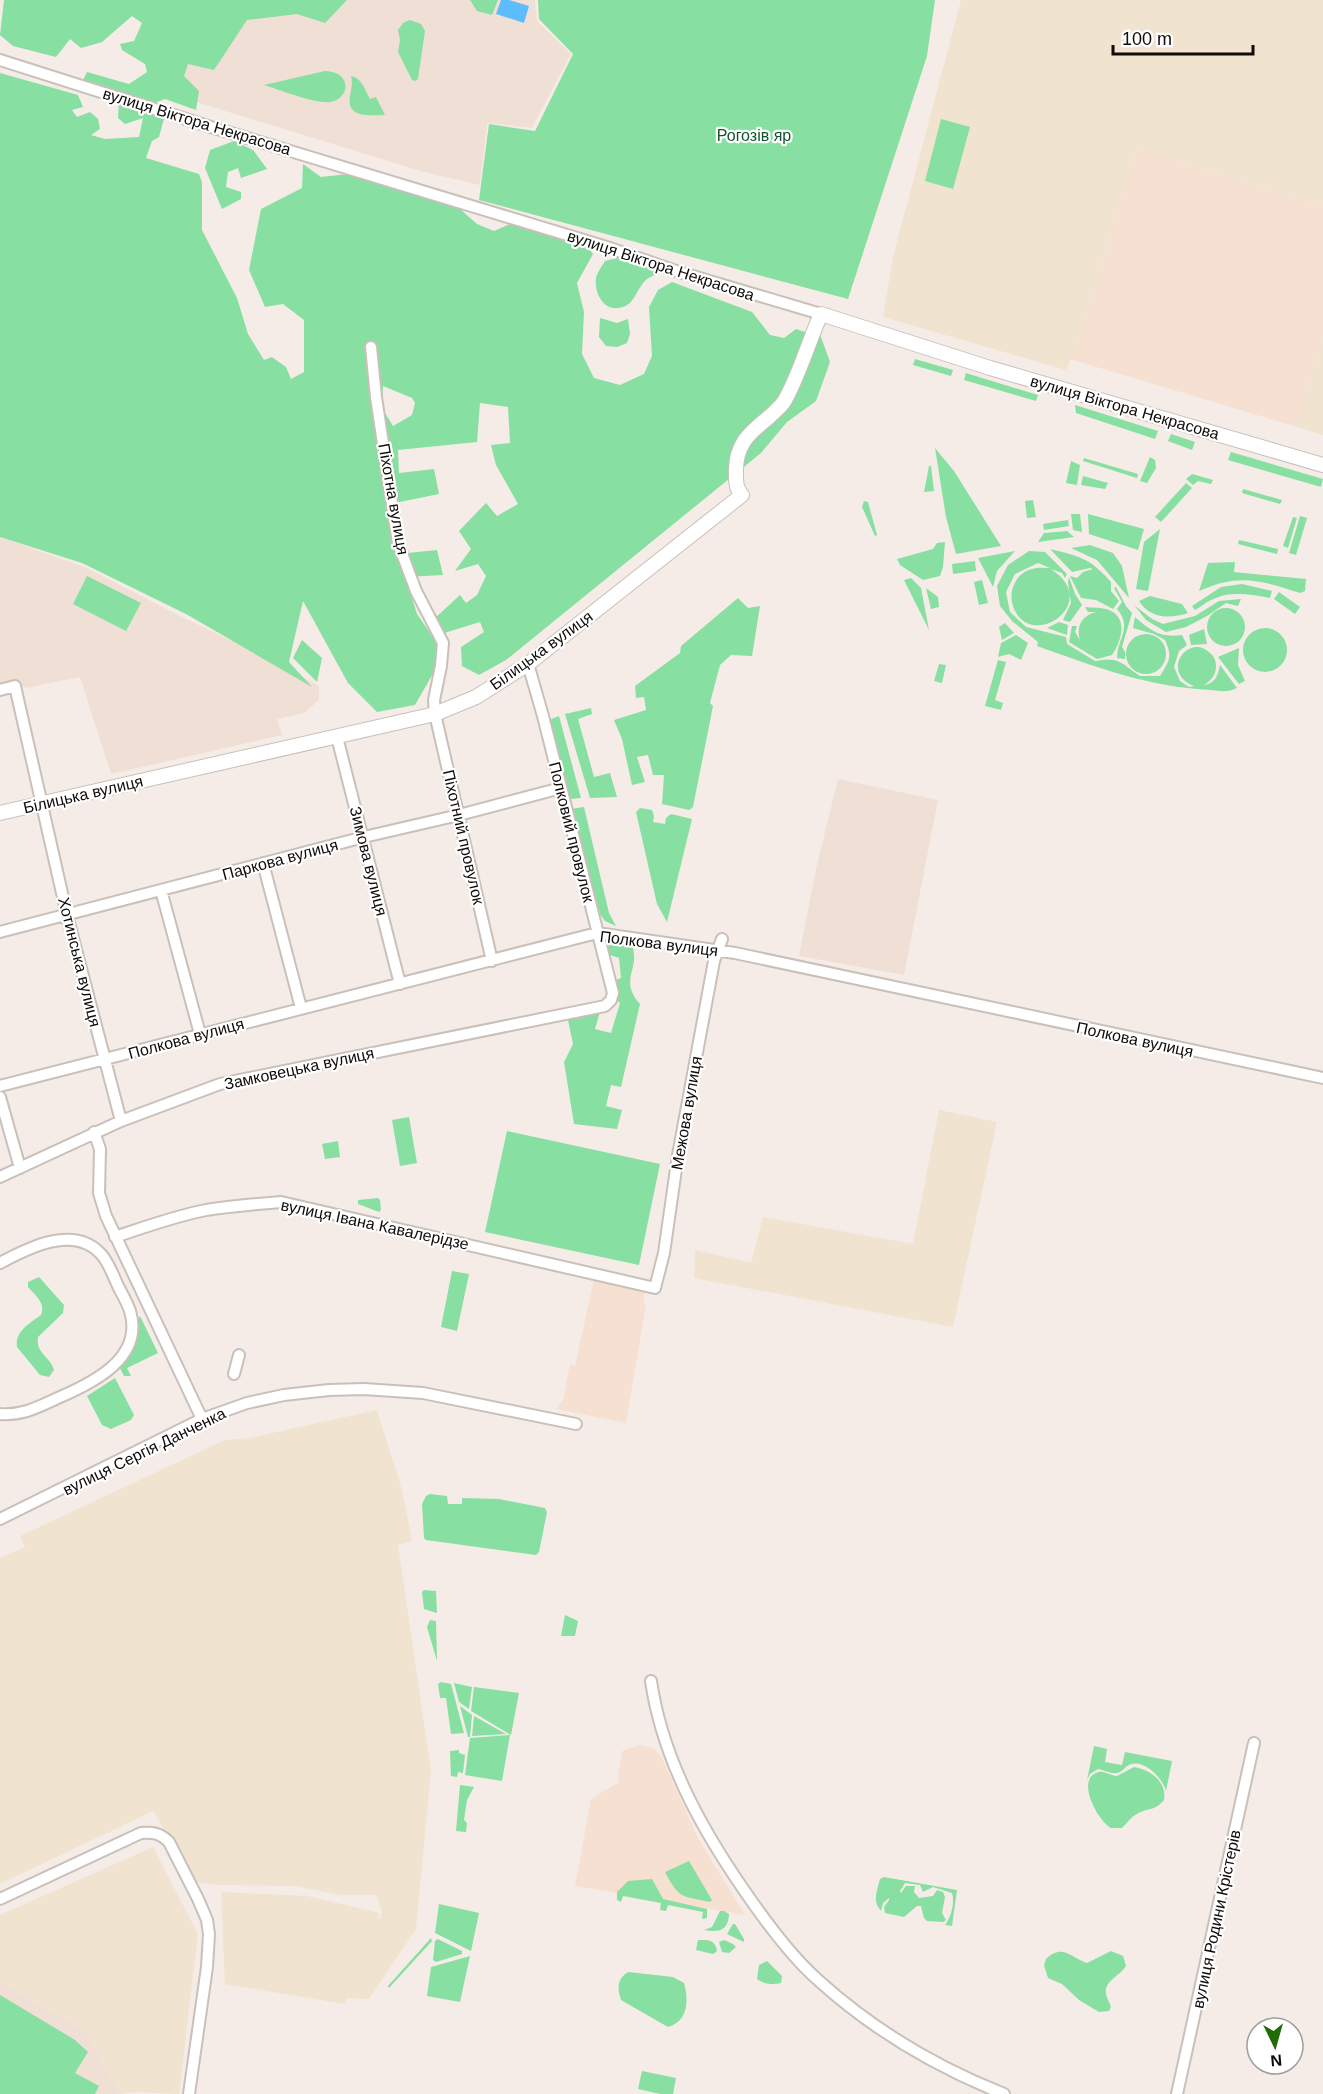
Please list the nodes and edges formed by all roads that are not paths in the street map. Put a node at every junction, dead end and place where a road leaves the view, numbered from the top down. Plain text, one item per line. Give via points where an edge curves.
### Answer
1 (0, 60) edge
2 (821, 315) junction
3 (371, 346) dead end
4 (1323, 465) edge
5 (528, 664) junction
6 (0, 690) edge
7 (435, 714) junction
8 (337, 737) junction
9 (561, 788) junction
10 (43, 802) junction
11 (0, 813) edge
12 (459, 815) junction
13 (364, 837) junction
14 (263, 863) junction
15 (161, 890) junction
16 (68, 915) junction
17 (0, 933) edge
18 (597, 933) junction
19 (722, 939) dead end
20 (717, 951) junction
21 (492, 961) junction
22 (400, 984) junction
23 (611, 1000) joint
24 (301, 1008) junction
25 (200, 1034) junction
26 (105, 1060) junction
27 (1323, 1078) edge
28 (0, 1086) edge
29 (0, 1096) edge
30 (121, 1121) junction
31 (94, 1132) junction
32 (20, 1168) junction
33 (0, 1177) edge
34 (115, 1237) junction
35 (0, 1263) edge
36 (656, 1288) joint
37 (147, 1303) junction
38 (130, 1310) junction
39 (239, 1355) dead end
40 (234, 1374) dead end
41 (0, 1414) edge
42 (202, 1419) junction
43 (576, 1424) dead end
44 (0, 1519) edge
45 (651, 1681) dead end
46 (1254, 1743) dead end
47 (0, 1899) edge
48 (189, 2094) edge
49 (1004, 2094) edge
50 (1177, 2094) edge

1 - 2 street, вулиця Віктора Некрасова
2 - 4 main road, вулиця Віктора Некрасова
2 - 5 main road, Білицька вулиця via 782,406 740,445 735,467 742,495
3 - 7 street, Піхотна вулиця via 398,543 416,591 443,643
5 - 7 main road, Білицька вулиця via 476,697
5 - 9 street, Полковий провулок
6 - 10 street, Хотинська вулиця via 15,686
7 - 8 main road, Білицька вулиця
7 - 12 street, Піхотний провулок
8 - 10 main road, Білицька вулиця
8 - 13 street, Зимова вулиця
9 - 12 street, Паркова вулиця
9 - 18 street, Полковий провулок
10 - 11 main road, Білицька вулиця
10 - 16 street, Хотинська вулиця
12 - 13 street, Паркова вулиця
12 - 21 street, Піхотний провулок
13 - 14 street, Паркова вулиця
13 - 22 street, Зимова вулиця
14 - 15 street, Паркова вулиця
14 - 24 street
15 - 16 street, Паркова вулиця
15 - 25 street
16 - 17 street, Паркова вулиця
16 - 26 street, Хотинська вулиця
18 - 20 street, Полкова вулиця
18 - 21 street, Полкова вулиця
18 - 23 street, Полковий провулок via 613,993
19 - 20 street, Межова вулиця
20 - 27 street, Полкова вулиця
20 - 36 street, Межова вулиця
21 - 22 street, Полкова вулиця
22 - 24 street, Полкова вулиця
23 - 30 street, Замковецька вулиця via 596,1009 220,1084
24 - 25 street, Полкова вулиця
25 - 26 street, Полкова вулиця
26 - 28 street, Полкова вулиця
26 - 30 street, Хотинська вулиця
29 - 32 street
30 - 31 street, Замковецька вулиця
31 - 32 street, Замковецька вулиця
31 - 34 street via 100,1149 99,1193
32 - 33 street, Замковецька вулиця
34 - 36 street, вулиця Івана Кавалерідзе via 203,1211 281,1202
34 - 37 street
35 - 38 street via 48,1242 78,1241 92,1246 108,1264
37 - 38 street
37 - 42 street
38 - 41 street via 129,1347 108,1370 90,1383 28,1412
39 - 40 street
42 - 43 street, вулиця Сергія Данченка via 284,1395 364,1389 423,1393
42 - 44 street, вулиця Сергія Данченка
45 - 49 street via 668,1752 692,1803 736,1879 781,1940 818,1980 875,2026 949,2069
46 - 50 street, вулиця Родини Крістерів
47 - 48 street via 141,1833 151,1832 169,1842 198,1899 209,1934

